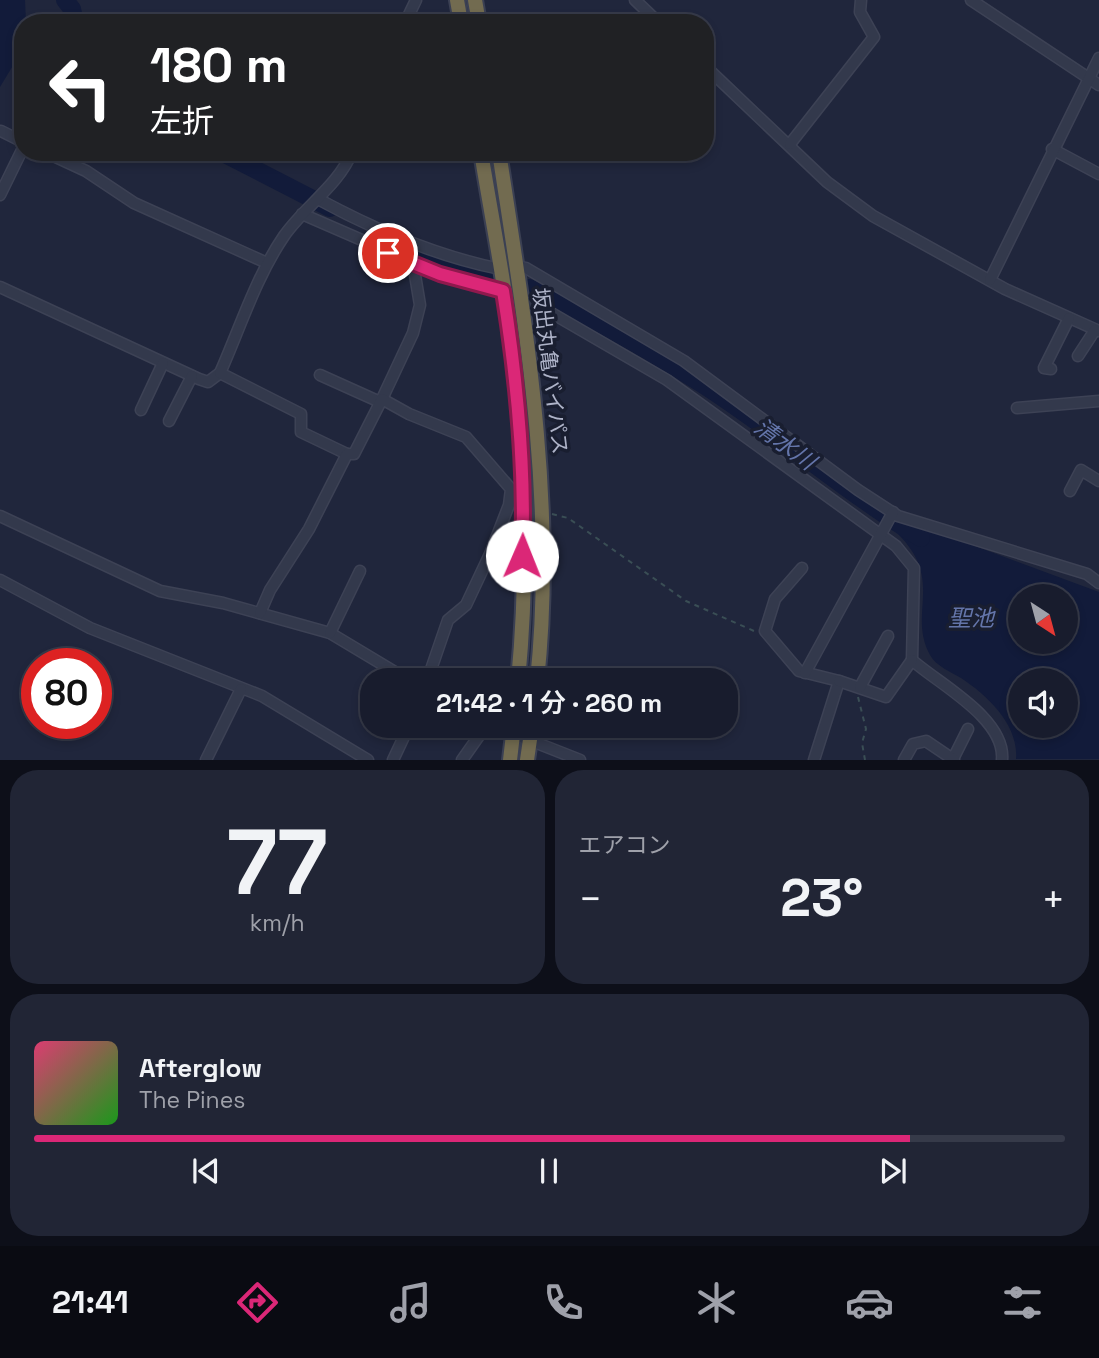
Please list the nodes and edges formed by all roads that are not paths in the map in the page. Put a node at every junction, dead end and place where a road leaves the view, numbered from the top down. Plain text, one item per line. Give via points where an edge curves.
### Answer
1 (635, 0) edge
2 (860, 0) edge
3 (971, 0) edge
4 (650, 14) edge
5 (1099, 58) edge
6 (714, 74) edge
7 (1089, 79) junction
8 (1099, 85) edge
9 (790, 144) junction
10 (1052, 149) junction
11 (17, 161) edge
12 (65, 161) edge
13 (348, 161) edge
14 (482, 161) edge
15 (500, 161) edge
16 (1099, 174) edge
17 (0, 195) edge
18 (318, 199) junction
19 (302, 214) junction
20 (413, 263) junction
21 (267, 264) junction
22 (516, 267) junction
23 (500, 269) junction
24 (990, 279) junction
25 (0, 287) edge
26 (503, 291) junction
27 (522, 304) junction
28 (1069, 318) junction
29 (1097, 330) edge
30 (1078, 356) dead end
31 (163, 363) junction
32 (1051, 369) dead end
33 (220, 373) junction
34 (320, 375) dead end
35 (192, 376) junction
36 (381, 401) junction
37 (1099, 401) edge
38 (1017, 408) dead end
39 (141, 410) dead end
40 (169, 421) dead end
41 (347, 454) junction
42 (1099, 481) edge
43 (542, 485) junction
44 (516, 488) junction
45 (1070, 491) dead end
46 (893, 512) junction
47 (0, 516) edge
48 (880, 535) junction
49 (802, 568) dead end
50 (360, 570) dead end
51 (0, 580) edge
52 (1099, 583) edge
53 (260, 613) junction
54 (330, 633) junction
55 (888, 636) dead end
56 (912, 660) junction
57 (388, 668) edge
58 (431, 668) edge
59 (519, 668) edge
60 (538, 668) edge
61 (805, 673) junction
62 (839, 681) junction
63 (860, 687) junction
64 (241, 689) junction
65 (968, 729) dead end
66 (403, 738) edge
67 (478, 738) edge
68 (510, 738) edge
69 (530, 738) edge
70 (539, 738) edge
71 (953, 759) edge
72 (206, 760) edge
73 (368, 760) edge
74 (393, 760) edge
75 (462, 760) edge
76 (510, 760) edge
77 (527, 760) edge
78 (580, 760) edge
79 (814, 760) edge
80 (904, 760) edge
81 (1002, 760) edge

1 - 4 street
2 - 9 street via 860,12 874,37
3 - 7 street
5 - 7 street
6 - 9 street
7 - 8 street
7 - 10 street
9 - 24 street via 827,182 873,216
10 - 16 street
10 - 24 street
11 - 17 street
12 - 21 street via 134,203
13 - 18 street
14 - 23 highway, 坂出丸亀バイパス
15 - 22 highway, 坂出丸亀バイパス
18 - 19 street
18 - 23 street via 457,261
19 - 20 street
19 - 21 street
20 - 26 street
20 - 36 street via 420,306 414,333
21 - 33 street
22 - 27 highway, 坂出丸亀バイパス
22 - 46 street via 526,268 684,361
23 - 26 highway, 坂出丸亀バイパス
24 - 28 street
25 - 31 street
26 - 44 highway, 坂出丸亀バイパス via 514,357
27 - 43 highway, 坂出丸亀バイパス
27 - 48 street via 536,304 667,380
28 - 29 street
28 - 32 street via 1044,368
29 - 30 street
31 - 35 street
31 - 39 street
33 - 35 street via 208,382
33 - 41 street via 301,414 301,432
34 - 36 street
35 - 40 street
36 - 41 street via 354,454
36 - 44 street via 466,437
37 - 38 street
41 - 53 street
42 - 45 street via 1081,470
43 - 44 street
43 - 60 highway, 坂出丸亀バイパス
44 - 58 street via 466,605 448,620
44 - 59 highway, 坂出丸亀バイパス via 523,621
46 - 48 street
46 - 52 street via 1087,574
47 - 53 street via 160,591
48 - 56 street via 914,568
48 - 61 street
49 - 61 street via 775,599 765,631
50 - 54 street
51 - 64 street via 90,628
53 - 54 street
54 - 57 street
55 - 63 street
56 - 63 street via 886,697
56 - 81 street via 972,704 1003,751
61 - 62 street
62 - 63 street
62 - 79 street
64 - 72 street
64 - 73 street via 262,696
65 - 71 street
66 - 74 street
67 - 75 street
68 - 76 highway
69 - 77 highway
70 - 78 street
71 - 80 street via 926,741 913,744

